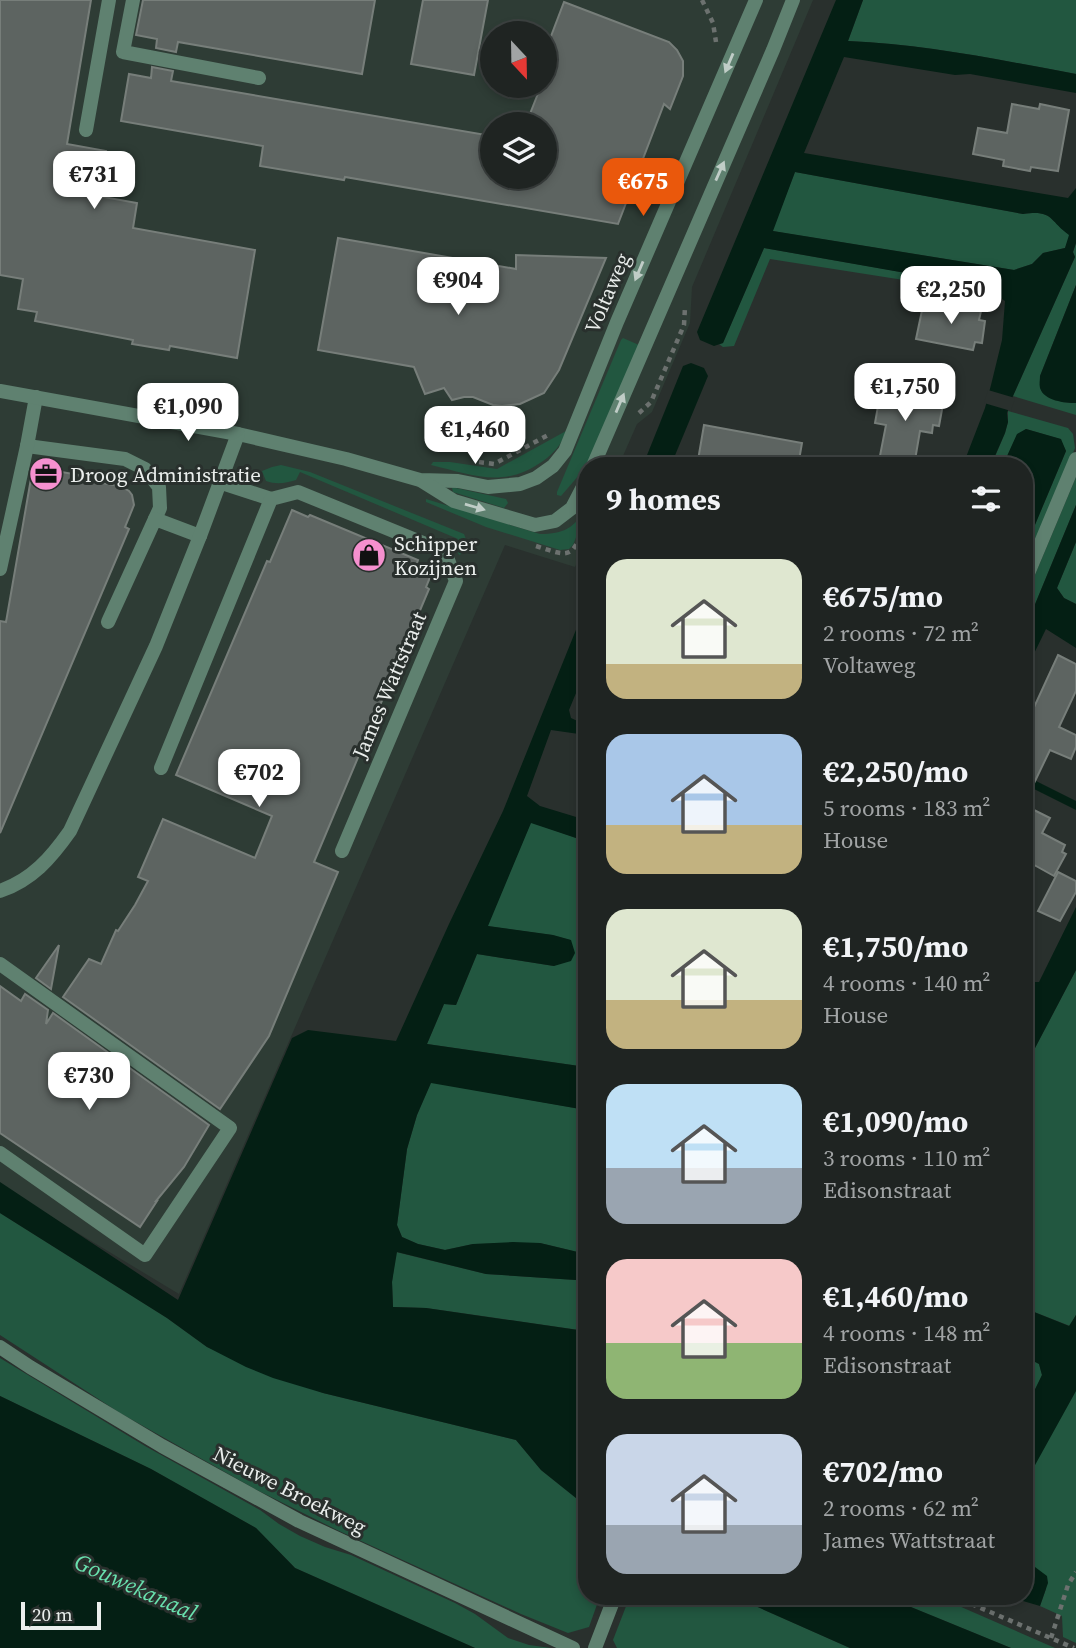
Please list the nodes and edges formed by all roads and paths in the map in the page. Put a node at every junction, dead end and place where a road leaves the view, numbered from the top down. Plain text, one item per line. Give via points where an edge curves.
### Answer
1 (109, 0) edge
2 (133, 0) edge
3 (757, 0) edge
4 (793, 0) edge
5 (259, 78) dead end
6 (86, 130) dead end
7 (0, 391) edge
8 (36, 397) junction
9 (238, 434) junction
10 (27, 446) junction
11 (597, 457) edge
12 (1076, 459) edge
13 (420, 480) junction
14 (219, 482) junction
15 (578, 498) edge
16 (271, 499) junction
17 (155, 519) junction
18 (200, 536) junction
19 (578, 541) edge
20 (560, 554) dead end
21 (1033, 562) edge
22 (0, 569) edge
23 (108, 622) dead end
24 (161, 768) dead end
25 (342, 850) dead end
26 (0, 891) edge
27 (0, 964) edge
28 (0, 1153) edge
29 (0, 1347) edge
30 (1076, 1572) edge
31 (612, 1605) edge
32 (974, 1605) edge
33 (1051, 1638) junction
34 (573, 1648) edge
35 (595, 1648) edge
36 (1074, 1648) edge

1 - 6 street
2 - 5 street via 123,51
3 -> 13 street, Voltaweg via 565,451 553,466 520,484
11 -> 4 street
7 - 8 street
8 - 9 street
8 - 10 street
9 - 13 street
9 - 14 street
10 - 17 street via 125,459 145,469 159,487 160,508
10 - 22 street
12 - 21 street
13 -> 15 street via 454,501 535,525 555,521
14 - 16 street, James Wattstraat
14 - 18 street
16 - 24 street
16 - 25 street, James Wattstraat via 298,492 445,552 456,581
17 - 18 street
17 - 23 street
18 - 26 street via 156,646 70,831 33,875
19 - 20 path via 569,553
27 - 28 street via 230,1128 145,1255
29 - 34 street, Nieuwe Broekweg via 162,1446 299,1521
30 - 33 path
31 - 35 street
32 - 33 path
33 - 36 path

